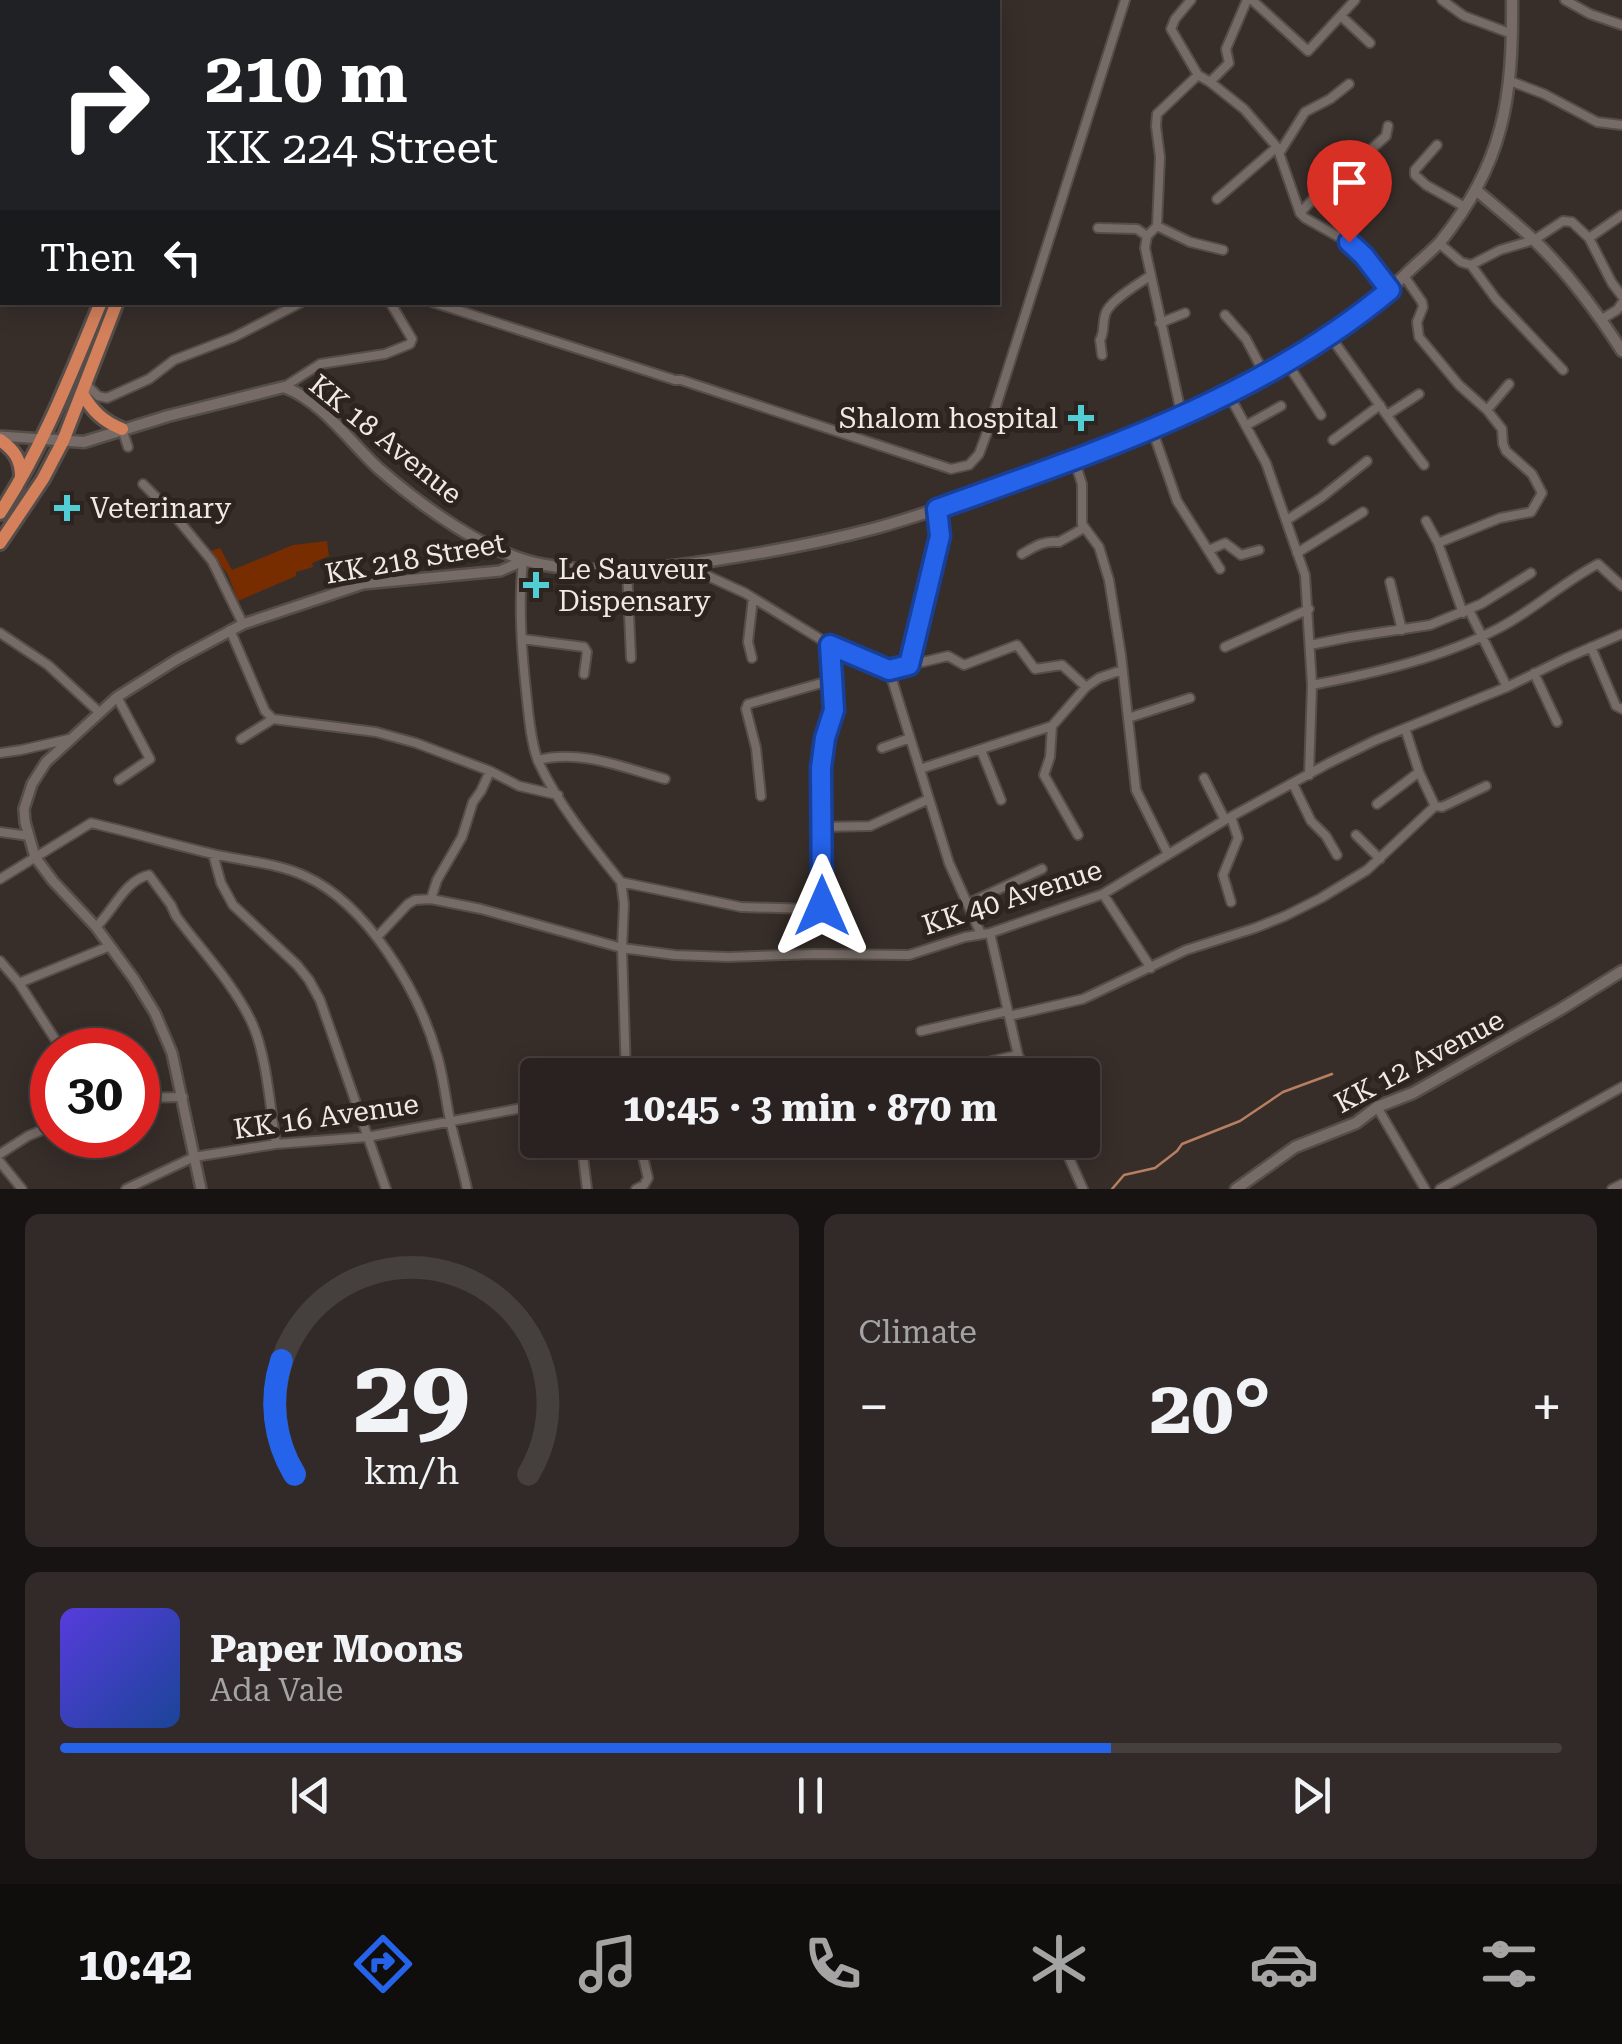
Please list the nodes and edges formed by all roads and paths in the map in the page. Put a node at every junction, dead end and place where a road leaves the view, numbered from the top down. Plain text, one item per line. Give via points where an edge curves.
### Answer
1 (1124, 0) edge
2 (1191, 0) edge
3 (1250, 0) edge
4 (1355, 0) edge
5 (1442, 0) edge
6 (1512, 0) edge
7 (1566, 0) edge
8 (1341, 16) junction
9 (1622, 24) edge
10 (1512, 34) junction
11 (1370, 43) dead end
12 (1198, 75) junction
13 (1510, 81) junction
14 (1210, 82) junction
15 (1349, 84) dead end
16 (1622, 125) edge
17 (1388, 126) dead end
18 (1437, 145) dead end
19 (1278, 149) junction
20 (1476, 190) junction
21 (1217, 200) dead end
22 (1464, 207) junction
23 (1300, 213) junction
24 (1622, 215) edge
25 (1157, 226) junction
26 (1098, 228) dead end
27 (1147, 236) junction
28 (1589, 238) junction
29 (1534, 240) junction
30 (1439, 242) junction
31 (1223, 250) dead end
32 (1472, 265) junction
33 (1151, 274) junction
34 (1404, 276) junction
35 (1390, 290) junction
36 (1622, 299) edge
37 (100, 305) edge
38 (116, 305) edge
39 (296, 305) edge
40 (392, 305) edge
41 (441, 305) edge
42 (1185, 313) dead end
43 (1225, 315) dead end
44 (1602, 319) junction
45 (1160, 323) junction
46 (1330, 336) junction
47 (1622, 350) edge
48 (1102, 356) dead end
49 (1288, 363) junction
50 (1563, 370) dead end
51 (1265, 375) junction
52 (1509, 384) dead end
53 (284, 387) junction
54 (84, 388) junction
55 (1419, 394) dead end
56 (1229, 395) junction
57 (1380, 405) junction
58 (1282, 406) dead end
59 (1487, 410) junction
60 (1387, 414) junction
61 (1320, 415) dead end
62 (1182, 417) junction
63 (1247, 425) junction
64 (1152, 429) junction
65 (122, 430) junction
66 (0, 438) edge
67 (42, 439) junction
68 (1333, 440) dead end
69 (63, 441) junction
70 (128, 446) dead end
71 (1074, 459) junction
72 (1368, 461) dead end
73 (1424, 464) dead end
74 (21, 479) junction
75 (143, 484) dead end
76 (937, 509) junction
77 (0, 512) edge
78 (1363, 512) dead end
79 (1287, 520) junction
80 (1426, 522) dead end
81 (1084, 528) junction
82 (0, 542) edge
83 (1438, 543) junction
84 (1209, 550) junction
85 (1259, 550) dead end
86 (1297, 553) junction
87 (1022, 554) dead end
88 (523, 561) junction
89 (684, 565) junction
90 (628, 570) junction
91 (1220, 570) dead end
92 (1530, 573) dead end
93 (1390, 582) dead end
94 (1622, 586) edge
95 (753, 598) junction
96 (1308, 609) junction
97 (1466, 612) junction
98 (242, 624) junction
99 (230, 630) junction
100 (1402, 630) junction
101 (0, 632) edge
102 (1622, 634) edge
103 (1482, 636) junction
104 (522, 639) junction
105 (830, 645) junction
106 (1310, 645) junction
107 (1225, 646) dead end
108 (1592, 647) junction
109 (631, 658) dead end
110 (752, 658) dead end
111 (909, 665) junction
112 (889, 670) junction
113 (1122, 670) junction
114 (1534, 673) junction
115 (584, 674) dead end
116 (832, 680) junction
117 (1312, 685) junction
118 (1086, 687) junction
119 (1506, 687) junction
120 (117, 696) junction
121 (1190, 698) dead end
122 (1622, 709) edge
123 (99, 712) junction
124 (1128, 718) junction
125 (273, 719) junction
126 (1557, 722) dead end
127 (1052, 726) junction
128 (1404, 728) junction
129 (910, 738) junction
130 (69, 739) junction
131 (241, 739) dead end
132 (882, 748) dead end
133 (981, 750) junction
134 (0, 753) edge
135 (538, 760) junction
136 (920, 769) junction
137 (490, 771) junction
138 (1418, 772) junction
139 (1309, 775) junction
140 (1204, 778) dead end
141 (665, 779) dead end
142 (120, 780) dead end
143 (1293, 784) junction
144 (1486, 786) dead end
145 (558, 795) junction
146 (761, 796) dead end
147 (929, 800) junction
148 (1001, 800) dead end
149 (1377, 804) dead end
150 (1435, 806) junction
151 (1228, 818) junction
152 (822, 827) junction
153 (0, 832) edge
154 (1078, 835) dead end
155 (1356, 835) dead end
156 (28, 836) junction
157 (213, 854) junction
158 (1168, 854) junction
159 (1337, 855) dead end
160 (36, 857) junction
161 (1380, 859) junction
162 (1042, 869) dead end
163 (0, 879) edge
164 (621, 882) junction
165 (1104, 894) junction
166 (430, 899) junction
167 (1231, 902) dead end
168 (967, 904) junction
169 (96, 927) junction
170 (985, 934) junction
171 (377, 937) junction
172 (110, 946) junction
173 (622, 948) junction
174 (0, 961) edge
175 (1151, 968) junction
176 (1622, 971) edge
177 (19, 983) junction
178 (1008, 1013) junction
179 (48, 1028) edge
180 (921, 1031) dead end
181 (1018, 1055) junction
182 (625, 1058) edge
183 (1005, 1058) edge
184 (1019, 1058) edge
185 (1622, 1086) edge
186 (183, 1096) junction
187 (160, 1097) edge
188 (520, 1108) edge
189 (1377, 1108) junction
190 (450, 1120) junction
191 (30, 1135) edge
192 (367, 1137) junction
193 (276, 1144) junction
194 (0, 1154) edge
195 (194, 1157) junction
196 (583, 1158) edge
197 (643, 1158) edge
198 (1069, 1158) edge
199 (0, 1162) edge
200 (1622, 1184) edge
201 (22, 1189) edge
202 (126, 1189) edge
203 (202, 1189) edge
204 (386, 1189) edge
205 (467, 1189) edge
206 (587, 1189) edge
207 (636, 1189) edge
208 (1083, 1189) edge
209 (1236, 1189) edge
210 (1426, 1189) edge
211 (1440, 1189) edge
212 (1612, 1189) edge

1 - 41 street via 992,419 969,465 952,469
2 - 12 street via 1171,29
3 - 8 street via 1305,50
3 - 14 street via 1226,48 1230,63
4 - 8 street
5 - 10 street
6 - 10 main road, KK 18 Avenue
7 - 9 street
8 - 11 street
10 - 13 main road, KK 18 Avenue
12 - 14 street
12 - 25 street via 1157,114
13 - 16 street via 1596,122
13 - 20 main road, KK 18 Avenue via 1499,139
14 - 19 street
15 - 19 street via 1305,112
17 - 23 street via 1386,136
18 - 22 street via 1415,175
19 - 21 street
19 - 23 street
20 - 22 main road, KK 18 Avenue
20 - 29 main road
22 - 30 main road, KK 18 Avenue
23 - 35 street via 1357,248
24 - 28 street
25 - 27 street
25 - 31 street
26 - 27 street via 1137,229
27 - 33 street
28 - 29 street via 1568,220
28 - 36 street
29 - 32 street
29 - 44 main road
30 - 32 street
30 - 34 main road, KK 18 Avenue
32 - 50 street
33 - 45 street
33 - 48 street via 1106,311
34 - 35 main road, KK 18 Avenue
34 - 59 street via 1422,302 1419,337
35 - 46 main road, KK 18 Avenue
36 - 44 street
37 - 67 highway
38 - 54 highway
39 - 54 street via 107,398
40 - 53 street via 410,344 320,364
42 - 45 street
43 - 51 street
44 - 47 main road
45 - 62 street
46 - 49 main road, KK 18 Avenue
46 - 57 street
49 - 51 main road, KK 18 Avenue
49 - 61 street
51 - 56 main road, KK 18 Avenue
52 - 59 street
53 - 65 main road, KK 18 Avenue
53 - 88 main road, KK 18 Avenue via 309,401 437,513
54 - 65 highway via 102,421
54 - 69 highway
55 - 60 street
56 - 62 main road, KK 18 Avenue
56 - 63 street
57 - 60 street
57 - 68 street
58 - 63 street
59 - 83 street via 1502,429 1506,452 1532,474 1542,494 1530,512
60 - 73 street
62 - 64 main road, KK 18 Avenue
63 - 79 street
64 - 71 main road, KK 18 Avenue
64 - 84 street via 1177,501
65 - 69 main road, KK 18 Avenue
65 - 70 street
66 - 67 street
66 - 74 highway via 17,456
67 - 69 main road, KK 18 Avenue
67 - 74 highway
69 - 82 highway
71 - 76 main road, KK 18 Avenue
71 - 81 street
72 - 79 street
74 - 77 highway
75 - 98 street via 212,561
76 - 89 main road, KK 18 Avenue via 789,549
76 - 111 street via 940,536
78 - 86 street
79 - 86 street
80 - 83 street
81 - 87 street
81 - 113 street via 1106,564
83 - 97 street
84 - 85 street via 1225,543 1241,556
84 - 91 street
86 - 96 street
88 - 90 main road, KK 18 Avenue
88 - 98 street, KK 218 Street via 500,572 362,584
88 - 104 street
89 - 90 main road, KK 18 Avenue
89 - 95 street
90 - 109 street
92 - 97 street
93 - 100 street
94 - 103 street via 1598,564
95 - 105 street
95 - 110 street
96 - 106 street
96 - 107 street
97 - 100 street
97 - 103 street
98 - 99 street, KK 218 Street
99 - 120 street, KK 218 Street
99 - 125 street
100 - 106 street
101 - 123 street
102 - 108 street, KK 40 Avenue
103 - 117 street via 1410,662
103 - 119 street
104 - 115 street via 584,648
104 - 135 street
105 - 112 street
105 - 116 street
106 - 117 street
108 - 114 street, KK 40 Avenue
108 - 122 street
111 - 112 street
111 - 118 street via 948,656 964,665 1017,645 1035,669 1062,666
112 - 129 street
113 - 118 street
113 - 124 street
114 - 119 street, KK 40 Avenue
114 - 126 street
116 - 146 street via 748,704
116 - 152 street via 834,710 822,751
117 - 139 street
118 - 127 street
119 - 128 street, KK 40 Avenue
120 - 123 street, KK 218 Street
120 - 142 street via 150,758
121 - 124 street
123 - 130 street, KK 218 Street
124 - 158 street via 1136,790
125 - 131 street
125 - 137 street via 376,732
127 - 133 street
127 - 154 street via 1045,780
128 - 138 street
128 - 139 street, KK 40 Avenue
129 - 132 street
129 - 136 street
130 - 134 street
130 - 156 street, KK 218 Street via 32,784 24,809
133 - 136 street
133 - 148 street
135 - 141 street via 586,758
135 - 145 street
136 - 147 street
137 - 145 street
137 - 166 street
138 - 149 street
138 - 150 street
139 - 143 street, KK 40 Avenue
140 - 151 street
143 - 151 street, KK 40 Avenue
143 - 159 street
144 - 150 street
145 - 164 street
147 - 152 street via 870,826
147 - 168 street
150 - 161 street
151 - 158 street, KK 40 Avenue
151 - 167 street via 1238,838 1223,875
152 - 164 street via 818,908 741,907
153 - 156 street
155 - 161 street
156 - 160 street, KK 218 Street
157 - 160 street via 91,823
157 - 171 street via 303,875 340,896
157 - 192 street via 233,905 315,990
158 - 165 street, KK 40 Avenue
160 - 163 street
160 - 169 street, KK 218 Street
161 - 175 street via 1285,916
162 - 168 street
164 - 173 street
165 - 170 street, KK 40 Avenue
165 - 175 street
166 - 171 street via 408,904
166 - 173 street, KK 40 Avenue
168 - 170 street
169 - 172 street, KK 218 Street
169 - 193 street via 132,884 149,875 253,1025
170 - 173 street, KK 40 Avenue via 899,956 728,957
170 - 178 street
171 - 190 street via 416,999 437,1054
172 - 177 street
172 - 186 street, KK 218 Street via 155,1012
173 - 182 street
174 - 177 street
175 - 178 street via 1083,998
176 - 189 main road, KK 12 Avenue
177 - 179 street
178 - 180 street
178 - 181 street
181 - 183 street
181 - 184 street
185 - 211 street
186 - 187 street
186 - 195 street, KK 218 Street
188 - 190 street, KK 16 Avenue
189 - 209 main road, KK 12 Avenue via 1295,1147
189 - 210 street
190 - 192 street, KK 16 Avenue
190 - 205 street
191 - 194 street
192 - 193 street, KK 16 Avenue
192 - 204 street
193 - 195 street, KK 16 Avenue
195 - 202 street, KK 16 Avenue
195 - 203 street, KK 218 Street
196 - 206 street
197 - 207 street via 648,1178
198 - 208 street
199 - 201 street
200 - 212 street

